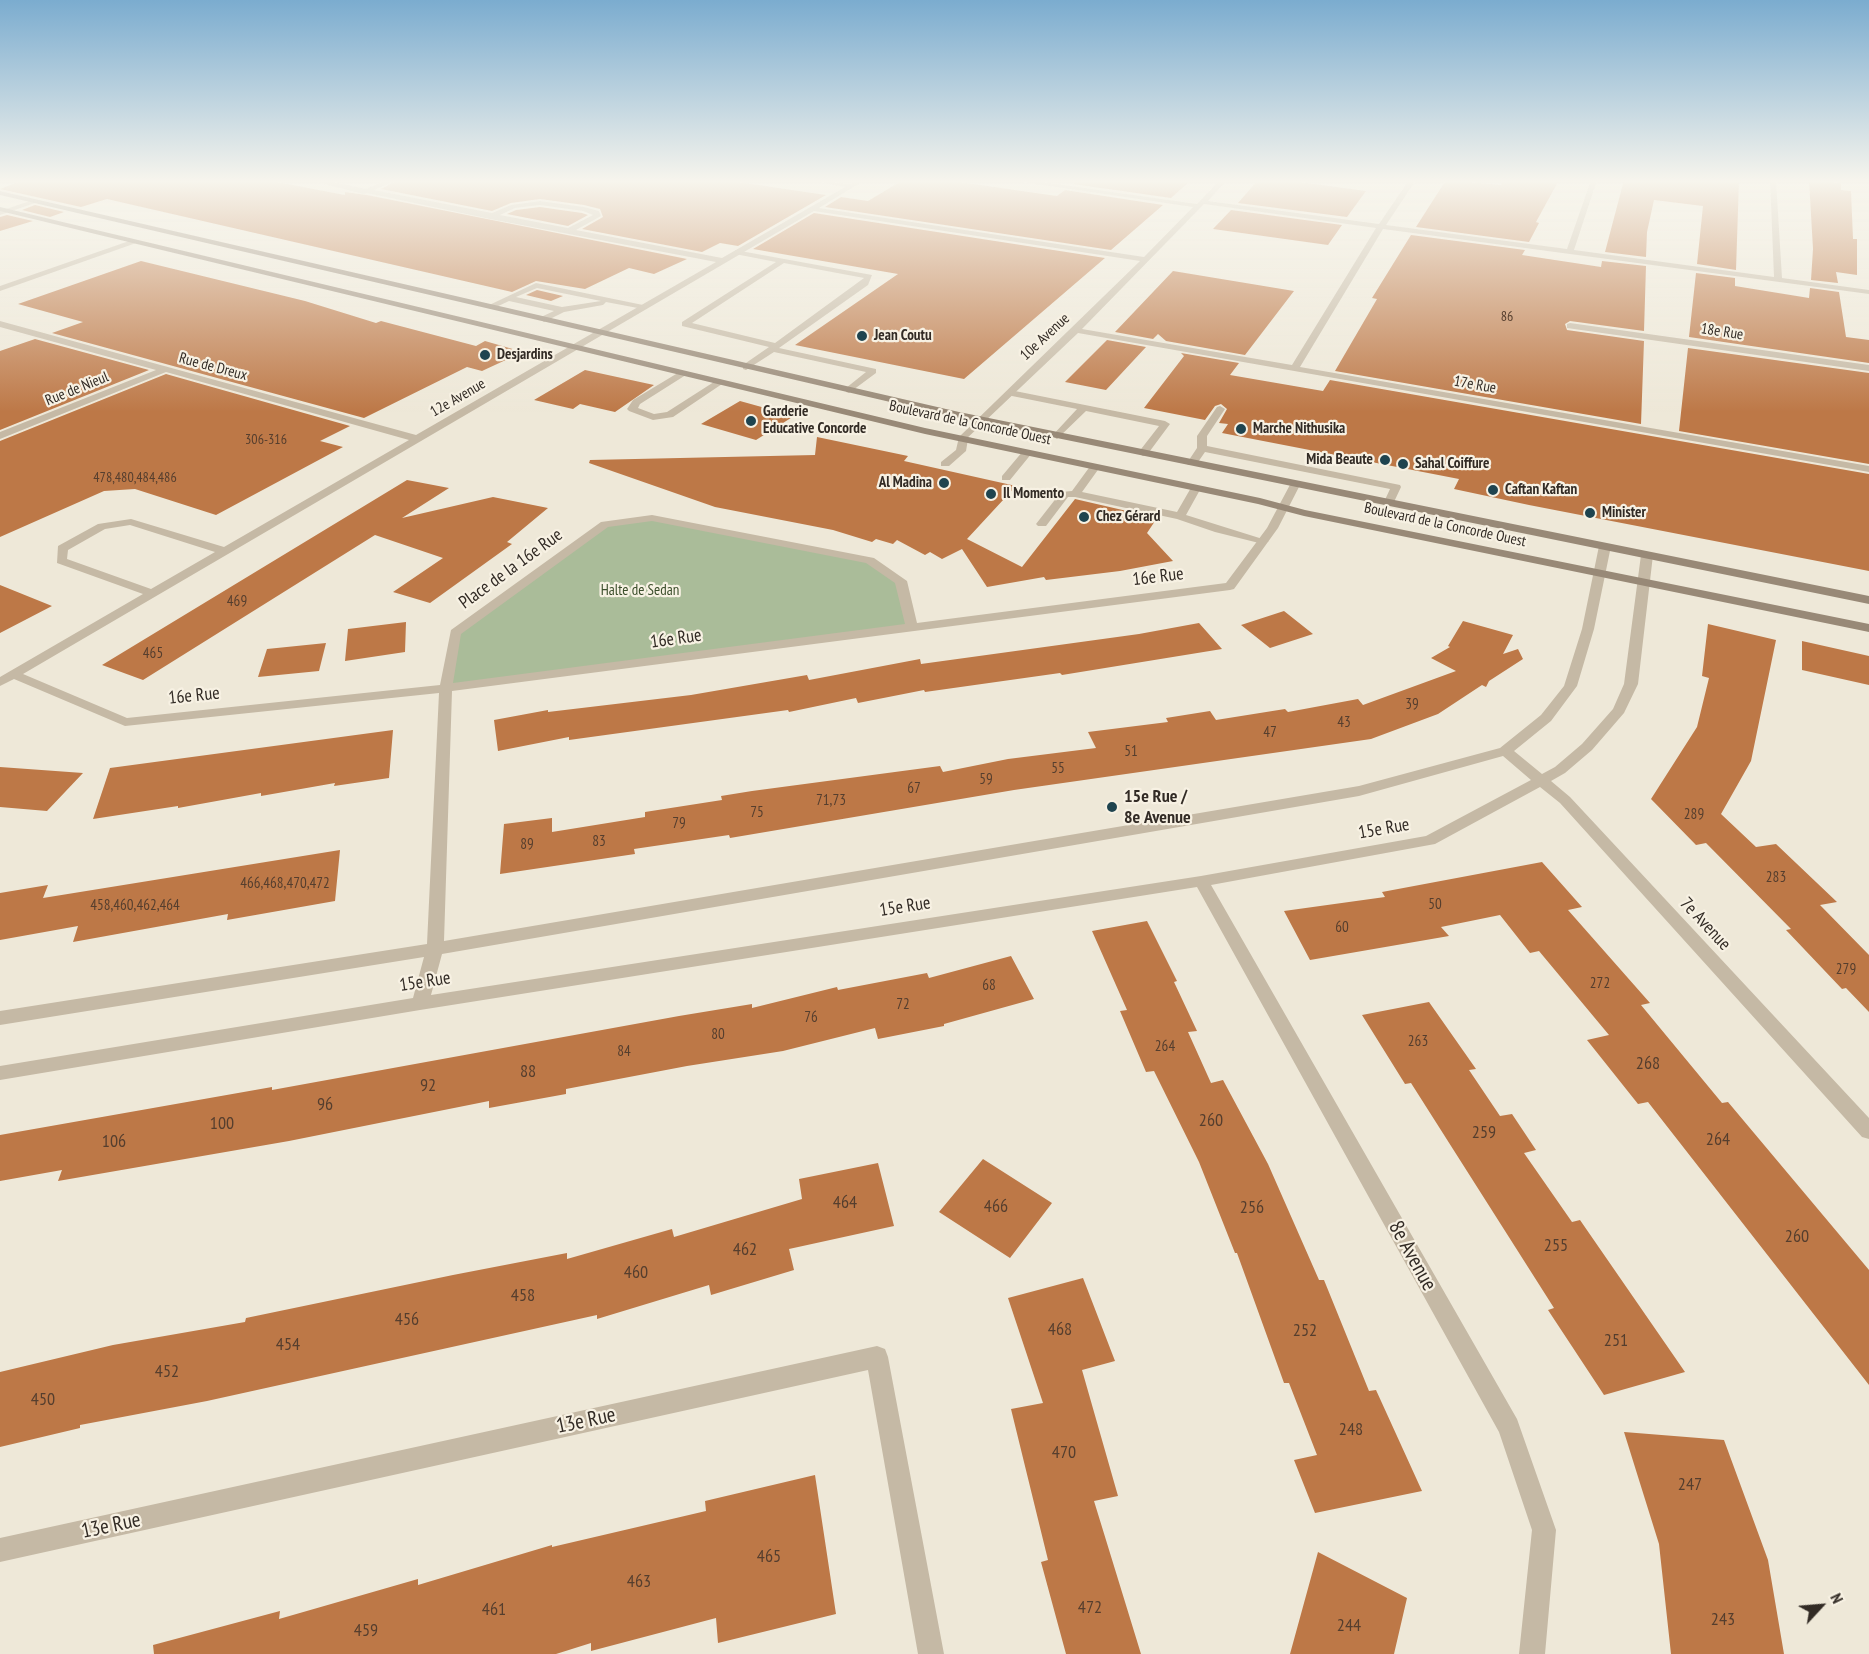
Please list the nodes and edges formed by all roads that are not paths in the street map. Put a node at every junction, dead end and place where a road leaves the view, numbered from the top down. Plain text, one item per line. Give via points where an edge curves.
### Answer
1 (91, 257) edge
2 (199, 257) edge
3 (276, 257) edge
4 (702, 257) edge
5 (729, 257) edge
6 (768, 257) edge
7 (1132, 257) edge
8 (1362, 257) edge
9 (1609, 257) edge
10 (1777, 257) edge
11 (1144, 259) joint
12 (784, 260) junction
13 (723, 261) junction
14 (1778, 280) junction
15 (0, 289) edge
16 (522, 291) junction
17 (1869, 292) edge
18 (507, 298) junction
19 (615, 302) junction
20 (585, 306) junction
21 (489, 307) junction
22 (643, 308) junction
23 (562, 310) junction
24 (544, 319) junction
25 (0, 324) edge
26 (1570, 326) dead end
27 (1076, 330) junction
28 (599, 332) junction
29 (574, 346) junction
30 (774, 347) junction
31 (746, 367) junction
32 (1869, 368) edge
33 (166, 369) junction
34 (1294, 369) junction
35 (684, 374) junction
36 (720, 382) junction
37 (849, 390) junction
38 (1010, 393) junction
39 (1083, 408) junction
40 (1220, 409) dead end
41 (982, 420) junction
42 (0, 436) edge
43 (1057, 436) junction
44 (418, 439) junction
45 (963, 439) junction
46 (1203, 448) junction
47 (1027, 453) junction
48 (1143, 453) junction
49 (1192, 463) junction
50 (945, 464) dead end
51 (1095, 467) junction
52 (1869, 469) edge
53 (1006, 478) dead end
54 (1296, 483) junction
55 (1196, 488) junction
56 (1075, 494) junction
57 (1389, 502) junction
58 (1283, 508) junction
59 (1180, 516) junction
60 (1042, 524) dead end
61 (1263, 541) junction
62 (1605, 546) junction
63 (225, 551) junction
64 (1647, 555) junction
65 (1599, 573) junction
66 (1645, 582) junction
67 (152, 593) junction
68 (1869, 600) edge
69 (912, 626) junction
70 (1869, 628) edge
71 (13, 674) junction
72 (0, 682) edge
73 (446, 688) junction
74 (1505, 751) junction
75 (1543, 781) junction
76 (1201, 881) junction
77 (435, 949) junction
78 (420, 1003) junction
79 (0, 1018) edge
80 (0, 1073) edge
81 (1869, 1131) edge
82 (0, 1550) edge
83 (931, 1654) edge
84 (1533, 1654) edge

1 - 15 street
2 - 29 street, Boulevard de la Concorde Ouest
3 - 21 street, Boulevard de la Concorde Ouest
4 - 13 street
5 - 13 street, 12e Avenue
6 - 12 street
7 - 11 street
8 - 34 street
9 - 14 street
10 - 14 street
11 - 27 street, 10e Avenue
12 - 30 street via 870,278
12 - 30 street via 685,324
13 - 22 street, 12e Avenue
14 - 17 street
16 - 18 street
16 - 19 street via 536,285
16 - 20 street
18 - 21 street
18 - 23 street
19 - 20 street
19 - 22 street
20 - 23 street
21 - 24 street, Boulevard de la Concorde Ouest
22 - 28 street, 12e Avenue
23 - 24 street
24 - 28 street, Boulevard de la Concorde Ouest
25 - 33 street, Rue de Dreux
26 - 32 street, 18e Rue
27 - 34 street, 17e Rue
27 - 38 street, 10e Avenue
28 - 29 street, 12e Avenue
28 - 31 street, Boulevard de la Concorde Ouest
29 - 35 street, Boulevard de la Concorde Ouest
29 - 44 street, 12e Avenue
30 - 31 street
30 - 37 street via 873,371
31 - 37 street, Boulevard de la Concorde Ouest
33 - 42 street, Rue de Nieul
33 - 44 street, Rue de Dreux
34 - 52 street, 17e Rue
35 - 36 street, Boulevard de la Concorde Ouest
35 - 36 street via 636,402 632,410 653,417 670,415
36 - 45 street, Boulevard de la Concorde Ouest
37 - 41 street, Boulevard de la Concorde Ouest
38 - 39 street
38 - 41 street, 10e Avenue
39 - 43 street
39 - 48 street via 1165,424
40 - 46 street via 1202,436
41 - 43 street, Boulevard de la Concorde Ouest
41 - 45 street, 10e Avenue
43 - 48 street, Boulevard de la Concorde Ouest
44 - 63 street, 12e Avenue
45 - 47 street, Boulevard de la Concorde Ouest
45 - 50 street, 10e Avenue via 960,451
46 - 49 street
46 - 57 street via 1396,487
47 - 51 street, Boulevard de la Concorde Ouest
47 - 53 street
48 - 49 street, Boulevard de la Concorde Ouest
49 - 54 street, Boulevard de la Concorde Ouest
51 - 55 street, Boulevard de la Concorde Ouest
51 - 56 street
54 - 57 street, Boulevard de la Concorde Ouest
54 - 58 street, 16e Rue
55 - 58 street, Boulevard de la Concorde Ouest
55 - 59 street
56 - 59 street
56 - 60 street via 1065,494
57 - 62 street, Boulevard de la Concorde Ouest
58 - 61 street, 16e Rue
58 - 65 street, Boulevard de la Concorde Ouest
59 - 61 street
61 - 69 street, 16e Rue via 1230,586
62 - 64 street, Boulevard de la Concorde Ouest
62 - 65 street, 15e Rue
63 - 67 street, 12e Avenue
63 - 67 street via 131,522 102,526 62,548 61,561
64 - 66 street, 15e Rue
64 - 68 street, Boulevard de la Concorde Ouest
65 - 66 street, Boulevard de la Concorde Ouest
65 - 74 street, 15e Rue via 1588,629 1567,692 1546,718
66 - 70 street, Boulevard de la Concorde Ouest
66 - 75 street, 15e Rue via 1631,684 1623,702 1587,747
67 - 71 street, 12e Avenue
69 - 73 street, 16e Rue
69 - 73 street, Place de la 16e Rue via 901,581 870,560 652,518 605,524 455,633
71 - 72 street, 12e Avenue
71 - 73 street, 16e Rue via 125,722
73 - 77 street, Place de la 16e Rue
74 - 75 street, 7e Avenue
74 - 77 street, 15e Rue via 1359,791
75 - 76 street, 15e Rue via 1430,840
75 - 81 street, 7e Avenue
76 - 78 street, 15e Rue
76 - 84 street, 8e Avenue via 1509,1427 1544,1530
77 - 78 street, Place de la 16e Rue
77 - 79 street, 15e Rue
78 - 80 street, 15e Rue
82 - 83 street, 13e Rue via 877,1357

